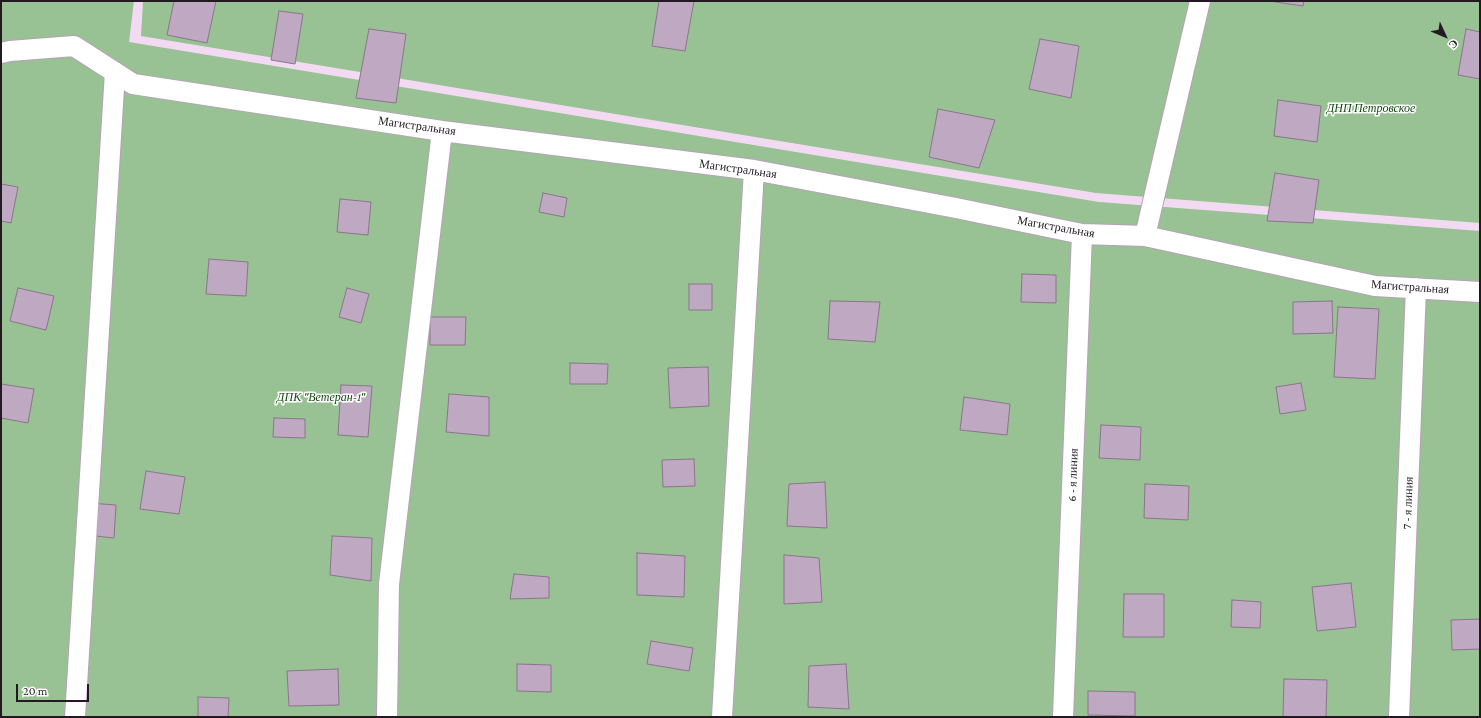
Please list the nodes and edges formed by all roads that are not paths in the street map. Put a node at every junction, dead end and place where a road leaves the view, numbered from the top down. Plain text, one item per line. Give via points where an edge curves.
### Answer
1 (1199, 1) edge
2 (1, 53) edge
3 (116, 72) junction
4 (442, 131) junction
5 (754, 170) junction
6 (1082, 234) junction
7 (1145, 236) junction
8 (1416, 288) junction
9 (1480, 292) edge
10 (75, 717) edge
11 (387, 717) edge
12 (722, 717) edge
13 (1063, 717) edge
14 (1399, 717) edge

1 - 7 street
2 - 3 street, Магистральная via 74,46
3 - 4 street, Магистральная via 133,84
3 - 10 street
4 - 5 street, Магистральная
4 - 11 street via 389,584
5 - 6 street, Магистральная
5 - 12 street
6 - 7 street, Магистральная
6 - 13 street, 6 - я линия
7 - 8 street, Магистральная via 1375,286
8 - 9 street, Магистральная
8 - 14 street, 7 - я линия

